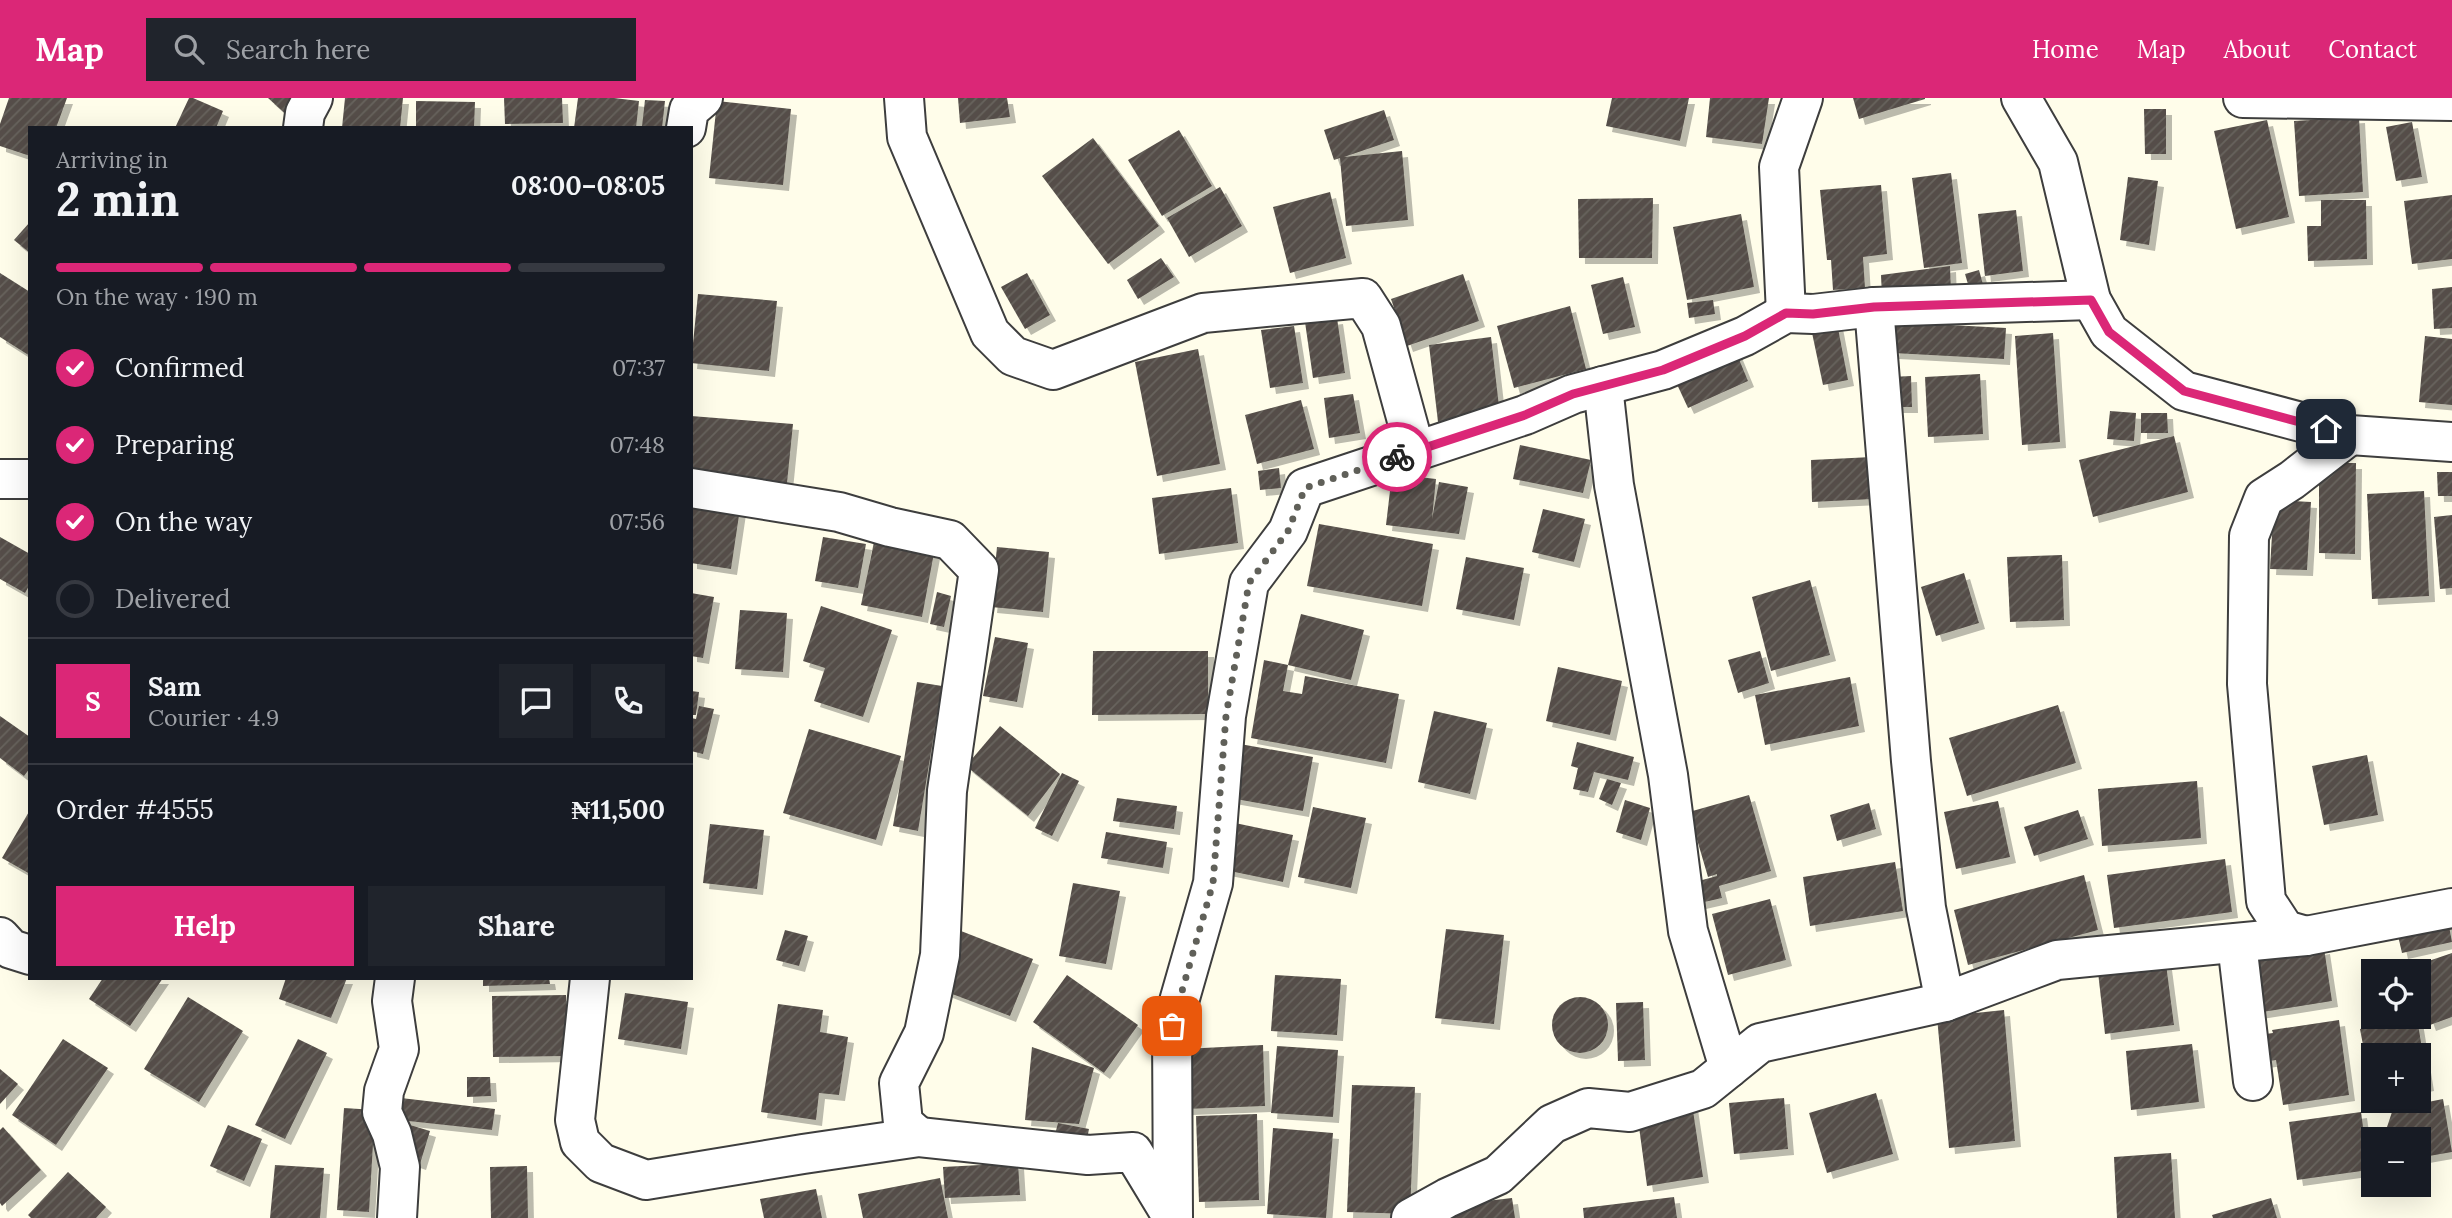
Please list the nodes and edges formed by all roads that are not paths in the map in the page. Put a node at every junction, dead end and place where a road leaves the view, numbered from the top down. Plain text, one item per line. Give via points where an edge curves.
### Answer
1 (313, 98) edge
2 (703, 98) edge
3 (904, 98) edge
4 (1803, 98) edge
5 (2021, 98) edge
6 (2243, 98) edge
7 (2430, 100) edge
8 (303, 126) edge
9 (686, 126) edge
10 (2091, 300) junction
11 (1874, 307) junction
12 (1786, 313) junction
13 (1603, 386) junction
14 (2350, 435) junction
15 (2452, 442) edge
16 (1415, 450) junction
17 (28, 478) edge
18 (0, 479) edge
19 (693, 488) edge
20 (2452, 908) edge
21 (2306, 936) junction
22 (2237, 943) junction
23 (395, 980) edge
24 (590, 980) edge
25 (1945, 1002) junction
26 (1729, 1068) junction
27 (2253, 1081) dead end
28 (919, 1137) junction
29 (397, 1218) edge
30 (1173, 1218) edge
31 (1411, 1218) edge

1 - 8 street
2 - 9 street via 689,110
3 - 16 street via 907,137 990,333 1013,356 1053,370 1203,313 1363,298 1381,326
4 - 12 street via 1779,167
5 - 10 street via 2058,162
6 - 7 street
10 - 11 street
10 - 14 street via 2109,332 2184,391
11 - 12 street
11 - 25 street via 1926,908
12 - 13 street via 1745,336 1663,370
13 - 16 street
13 - 26 street via 1614,485 1668,775 1688,930
14 - 15 street
14 - 21 street via 2264,498 2249,536 2247,684 2266,901 2285,930
16 - 30 street via 1305,488 1288,531 1249,583 1226,716 1213,883 1172,1026
17 - 18 street
19 - 28 street via 839,512 950,541 979,570 947,791 940,955 924,1033 899,1083 904,1123
20 - 21 street
21 - 22 street
22 - 25 street via 2057,960
22 - 27 street
23 - 29 street via 392,1001 399,1049 384,1091 382,1112 400,1167
24 - 28 street via 575,1120 580,1142 601,1163 646,1180
25 - 26 street via 1760,1043
26 - 31 street via 1703,1088 1630,1112 1588,1108 1552,1124 1498,1175
28 - 30 street via 1088,1155 1133,1152

